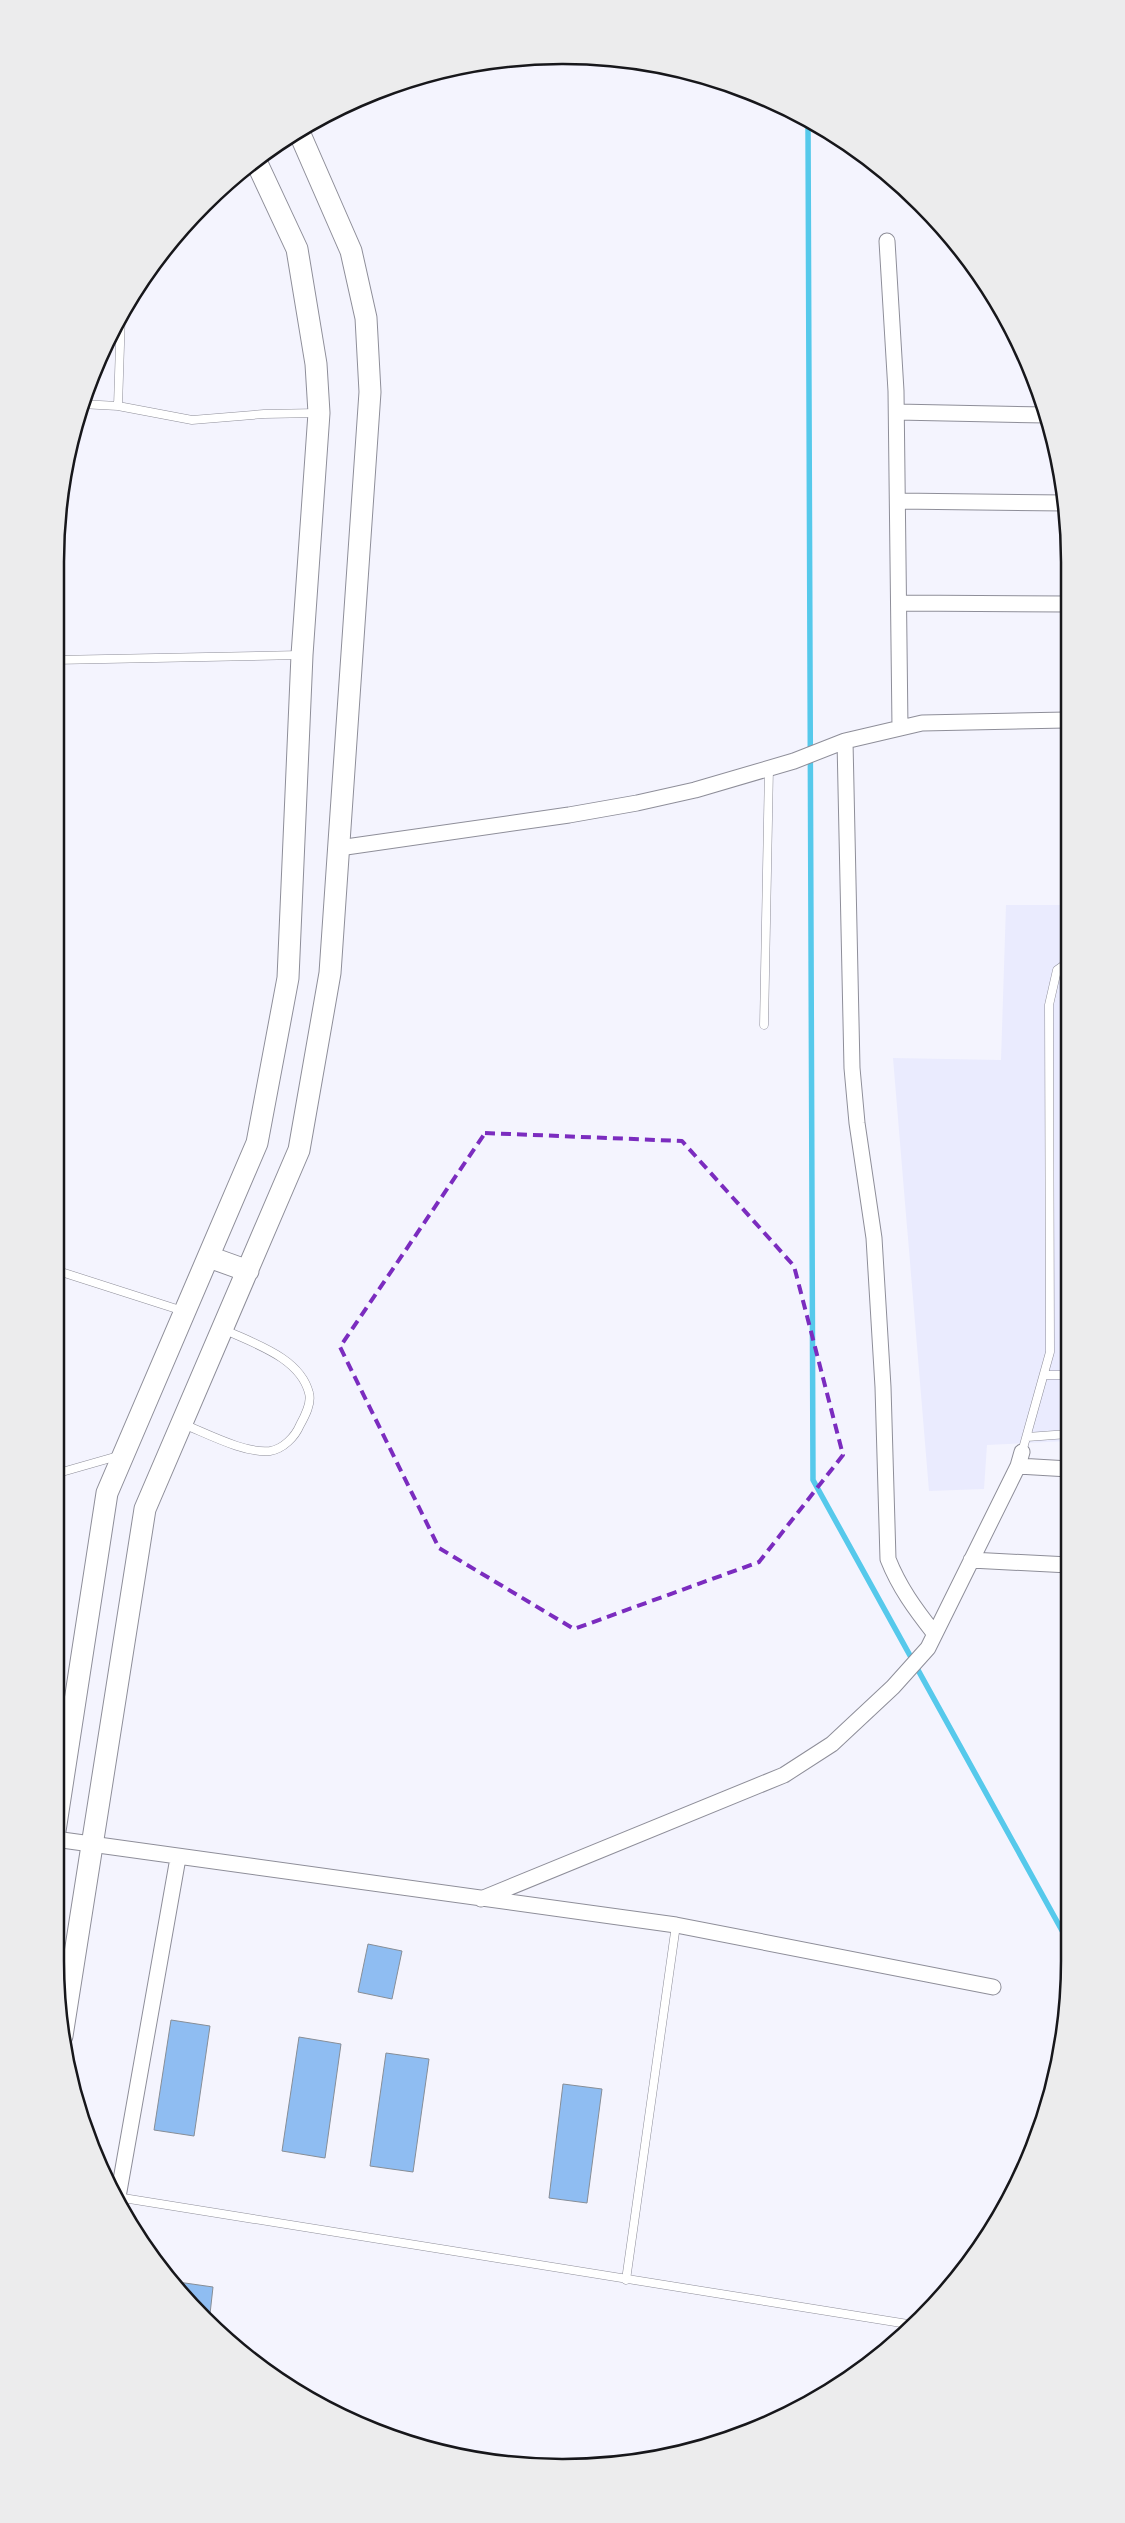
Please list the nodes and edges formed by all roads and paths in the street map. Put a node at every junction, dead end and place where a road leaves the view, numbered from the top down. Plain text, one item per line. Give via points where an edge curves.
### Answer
1 (301, 138) edge
2 (259, 167) edge
3 (887, 241) dead end
4 (120, 332) edge
5 (89, 404) edge
6 (118, 406) junction
7 (897, 412) junction
8 (319, 413) junction
9 (1038, 414) edge
10 (898, 501) junction
11 (1057, 502) edge
12 (899, 603) junction
13 (1061, 604) edge
14 (302, 655) junction
15 (64, 660) edge
16 (1061, 720) edge
17 (900, 728) junction
18 (845, 741) junction
19 (769, 768) junction
20 (339, 848) junction
21 (1061, 967) edge
22 (764, 1025) dead end
23 (208, 1257) junction
24 (248, 1271) junction
25 (64, 1273) edge
26 (185, 1312) junction
27 (223, 1329) junction
28 (1046, 1375) junction
29 (1061, 1375) edge
30 (182, 1424) junction
31 (1061, 1436) edge
32 (1025, 1444) junction
33 (124, 1455) junction
34 (1018, 1466) junction
35 (1061, 1469) edge
36 (64, 1472) edge
37 (971, 1560) junction
38 (1061, 1565) edge
39 (934, 1633) junction
40 (64, 1773) edge
41 (64, 1841) edge
42 (92, 1846) junction
43 (178, 1858) junction
44 (480, 1900) junction
45 (676, 1925) junction
46 (993, 1987) dead end
47 (66, 2008) edge
48 (119, 2188) edge
49 (126, 2200) edge
50 (626, 2280) junction
51 (904, 2323) edge

1 - 20 main road via 351,251 366,318 370,392
2 - 8 main road via 297,249 316,364
3 - 7 street
4 - 6 lane
5 - 6 lane
6 - 8 lane via 192,420
7 - 9 street
7 - 10 street
8 - 14 main road
10 - 11 street
10 - 12 street
12 - 13 street
12 - 17 street
14 - 15 lane
14 - 23 main road via 288,978 257,1143
16 - 17 street via 968,720
17 - 18 street
18 - 19 street
18 - 39 street via 852,1068 874,1238 888,1559 896,1581
19 - 20 street via 637,803
19 - 22 lane
20 - 24 main road via 330,973 299,1150
21 - 28 lane via 1057,970 1049,1005 1050,1352
23 - 24 main road
23 - 26 main road
24 - 27 main road
25 - 26 lane
26 - 33 main road
27 - 30 main road
27 - 30 lane via 282,1358 297,1371 309,1393 304,1417 297,1433 270,1451 248,1449
28 - 29 lane
28 - 32 lane
30 - 42 main road via 145,1509
31 - 32 lane
32 - 34 street
33 - 36 lane
33 - 40 main road via 107,1493
34 - 35 street
34 - 37 street
37 - 38 street
37 - 39 street
39 - 44 street via 928,1648 893,1687 832,1744 784,1776
41 - 42 street
42 - 43 street
42 - 47 main road
43 - 44 street
43 - 48 street
44 - 45 street
45 - 46 street
45 - 50 lane
49 - 50 lane
50 - 51 lane

